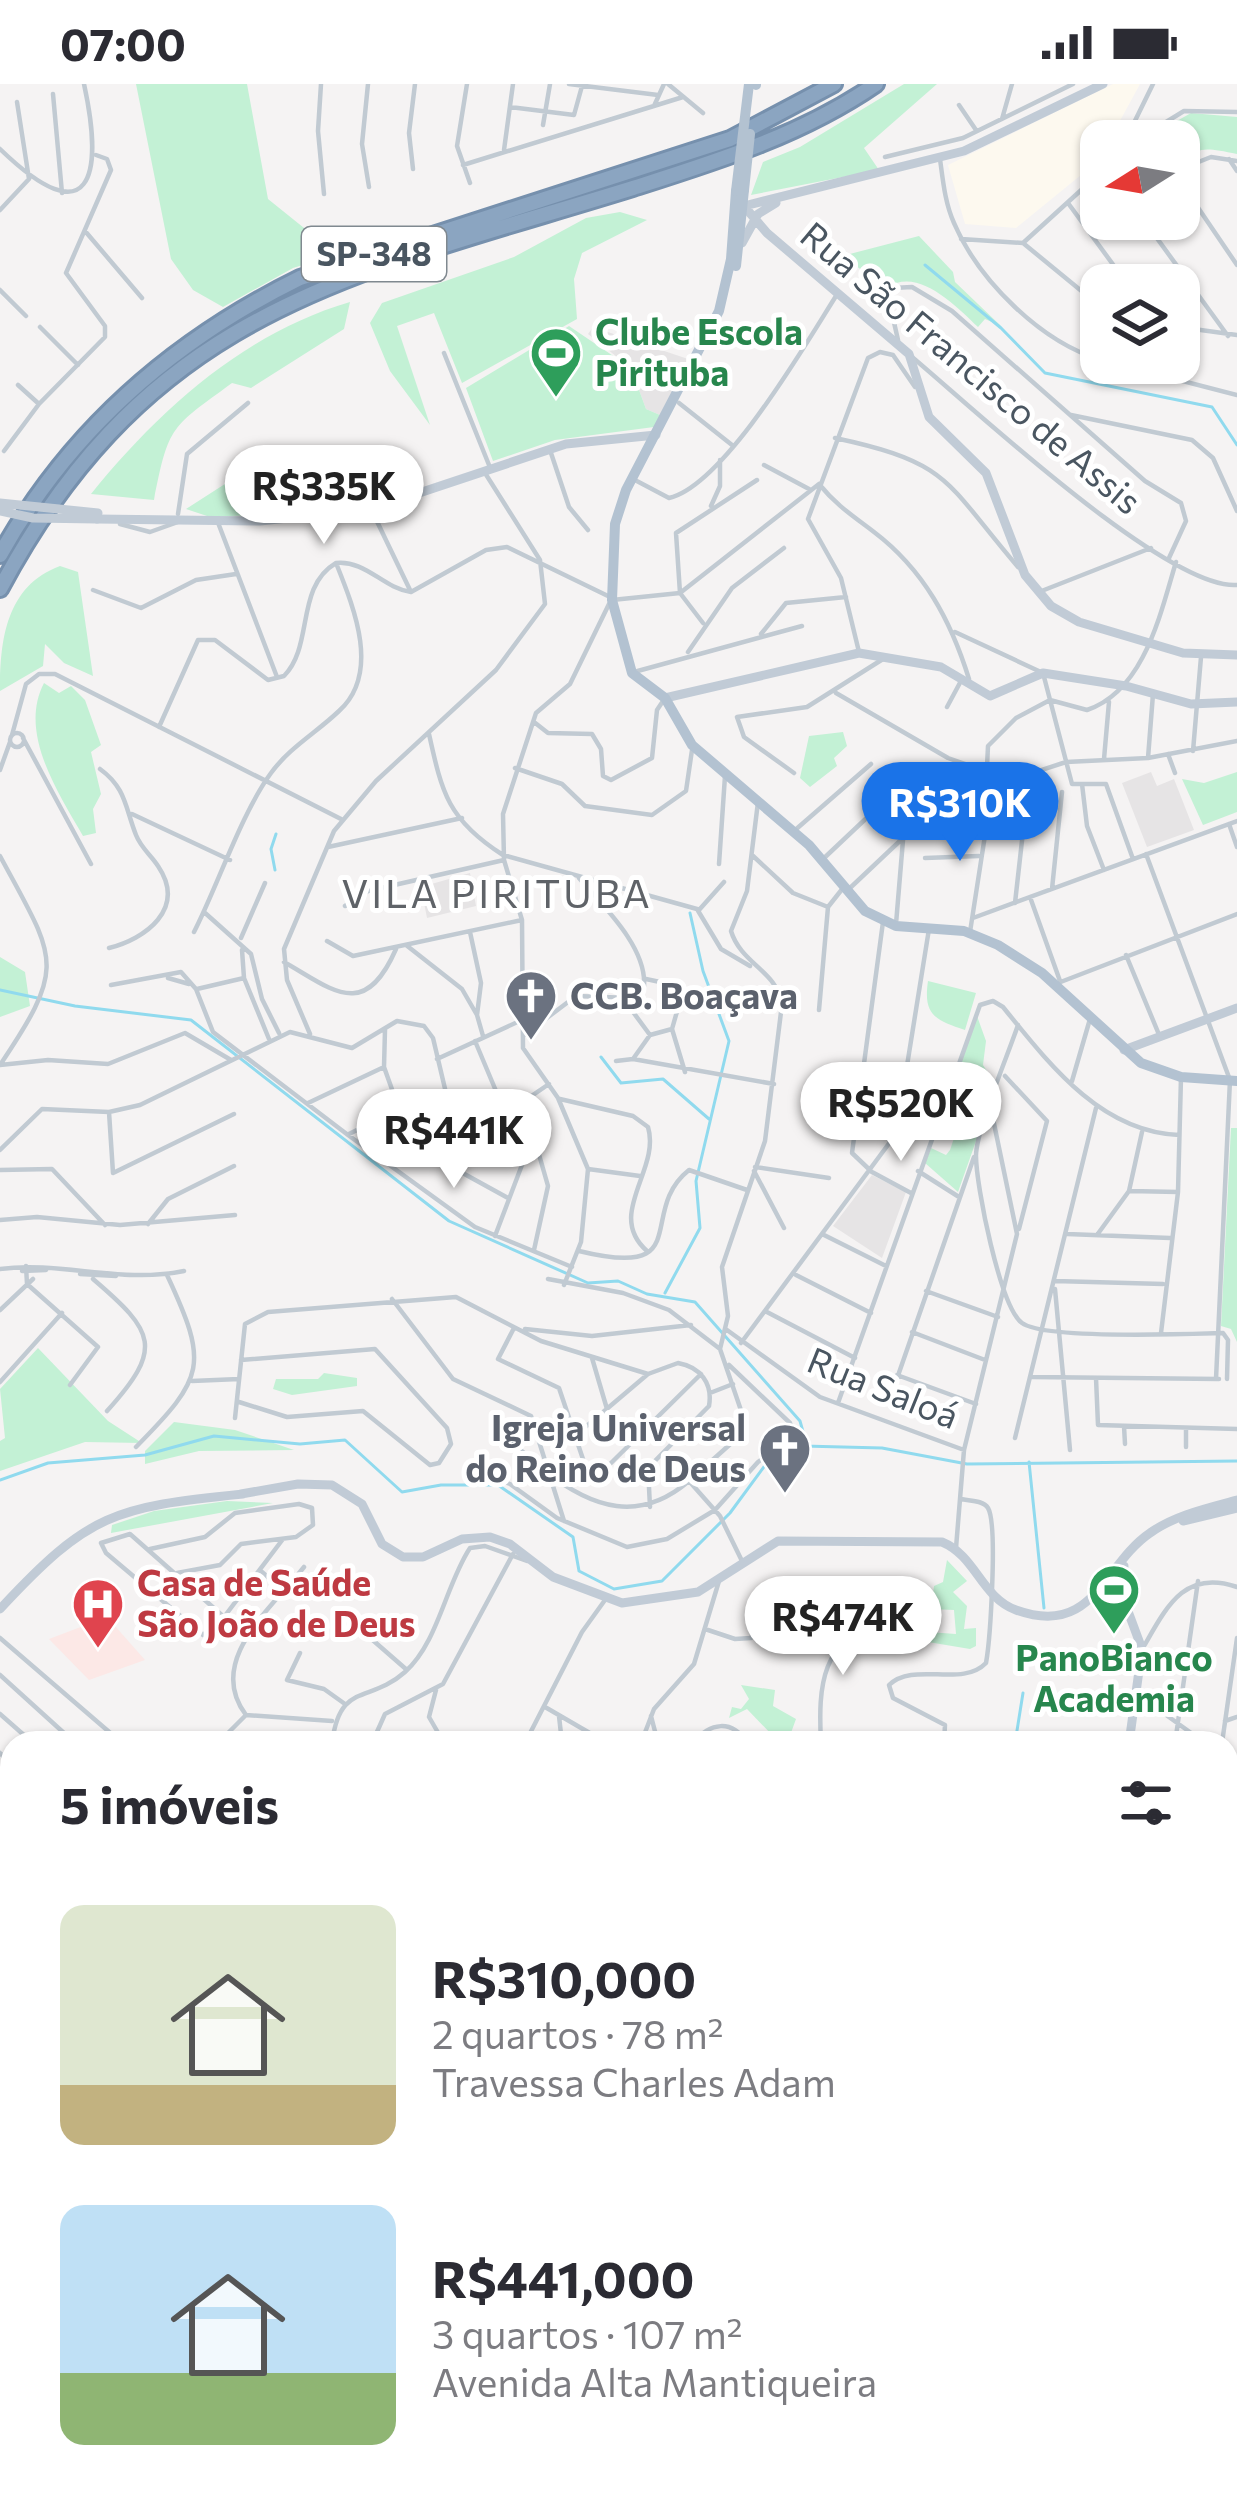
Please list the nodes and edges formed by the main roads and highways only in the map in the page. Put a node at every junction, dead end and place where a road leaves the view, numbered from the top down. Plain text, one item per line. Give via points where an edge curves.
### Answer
1 (754, 84) edge
2 (834, 84) edge
3 (876, 84) edge
4 (1102, 84) edge
5 (787, 198) junction
6 (739, 207) junction
7 (755, 221) junction
8 (734, 224) junction
9 (742, 242) junction
10 (656, 433) junction
11 (0, 507) edge
12 (98, 516) junction
13 (180, 517) junction
14 (0, 555) edge
15 (0, 589) edge
16 (1237, 655) edge
17 (665, 698) junction
18 (1237, 705) edge
19 (1237, 1007) edge
20 (1122, 1050) junction
21 (1234, 1081) edge
22 (1237, 1507) edge
23 (1166, 1523) junction
24 (1120, 1575) junction
25 (1100, 1591) junction
26 (1122, 1595) junction
27 (1109, 1603) junction
28 (1085, 1604) junction
29 (0, 1613) edge
30 (1131, 1619) junction
31 (1131, 1731) edge

1 - 6 main road, bridge
2 - 14 highway, SP-348 via 730,140 300,278 255,300 139,381 45,484
3 - 15 highway, SP-348 via 806,126 725,159 302,295 202,350 101,439 62,486
4 - 5 main road via 940,159
5 - 6 main road
5 - 7 main road
6 - 7 main road, Rua São Francisco de Assis
6 - 8 main road
6 - 9 main road
7 - 9 main road
7 - 16 main road, Rua São Francisco de Assis via 909,354 937,427 986,473 1037,593 1079,622 1201,657
8 - 9 main road
8 - 10 main road via 718,311
9 - 10 main road via 725,311
10 - 13 main road via 549,449 371,509
10 - 17 main road via 615,524 612,600 632,673
11 - 12 main road, bridge
12 - 13 main road
12 - 13 main road
17 - 18 main road via 859,652 941,668 992,696 1043,673 1197,708
17 - 20 main road via 692,745 889,924 967,932 1023,959 1058,982
19 - 20 main road
20 - 21 main road via 1181,1077
22 - 23 main road
22 - 23 main road
23 - 24 main road via 1138,1542
24 - 25 main road
24 - 26 main road
25 - 27 main road
25 - 28 main road
26 - 27 main road
26 - 30 main road
27 - 28 main road
27 - 30 main road
28 - 29 main road via 1039,1615 1006,1605 956,1549 926,1540 766,1544 719,1581 657,1602 605,1600 483,1537 403,1557 382,1544 362,1504 332,1485 153,1505 69,1544
30 - 31 main road via 1142,1649

